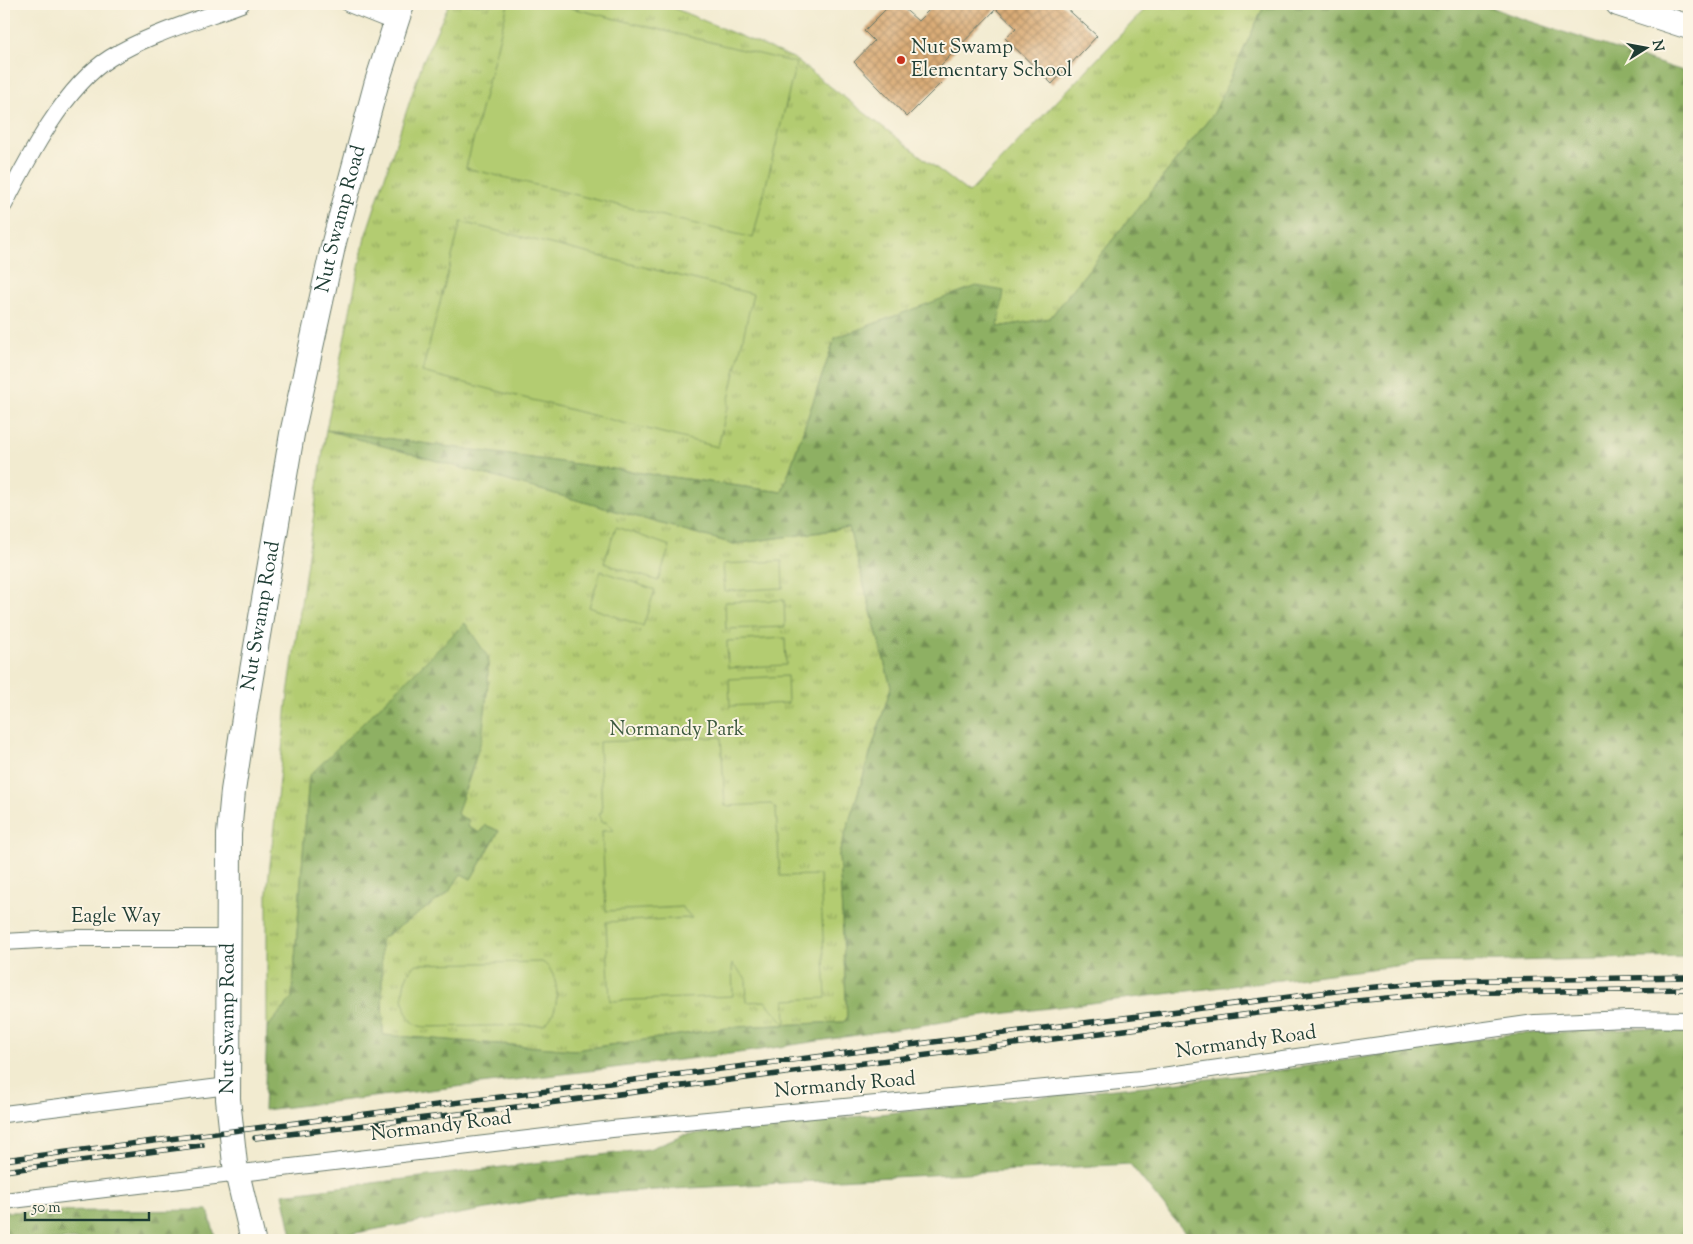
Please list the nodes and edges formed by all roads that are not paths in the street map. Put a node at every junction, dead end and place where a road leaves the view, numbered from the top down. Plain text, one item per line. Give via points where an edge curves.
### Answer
1 (241, 4) edge
2 (349, 4) edge
3 (1618, 4) edge
4 (398, 13) edge
5 (1689, 27) edge
6 (4, 204) edge
7 (228, 938) junction
8 (4, 942) edge
9 (1689, 1020) edge
10 (228, 1086) junction
11 (4, 1114) edge
12 (236, 1172) junction
13 (4, 1201) edge
14 (253, 1240) edge

1 - 6 street via 137,44 89,74 57,113
2 - 4 street
3 - 5 main road
4 - 7 main road, Nut Swamp Road via 334,242 292,434 233,791 229,834
7 - 8 street, Eagle Way via 76,938
7 - 10 main road, Nut Swamp Road
9 - 12 street, Normandy Road via 1535,1023 1141,1079 612,1129
10 - 11 street
10 - 12 main road, Nut Swamp Road
12 - 13 street, Normandy Road
12 - 14 main road, Nut Swamp Road

